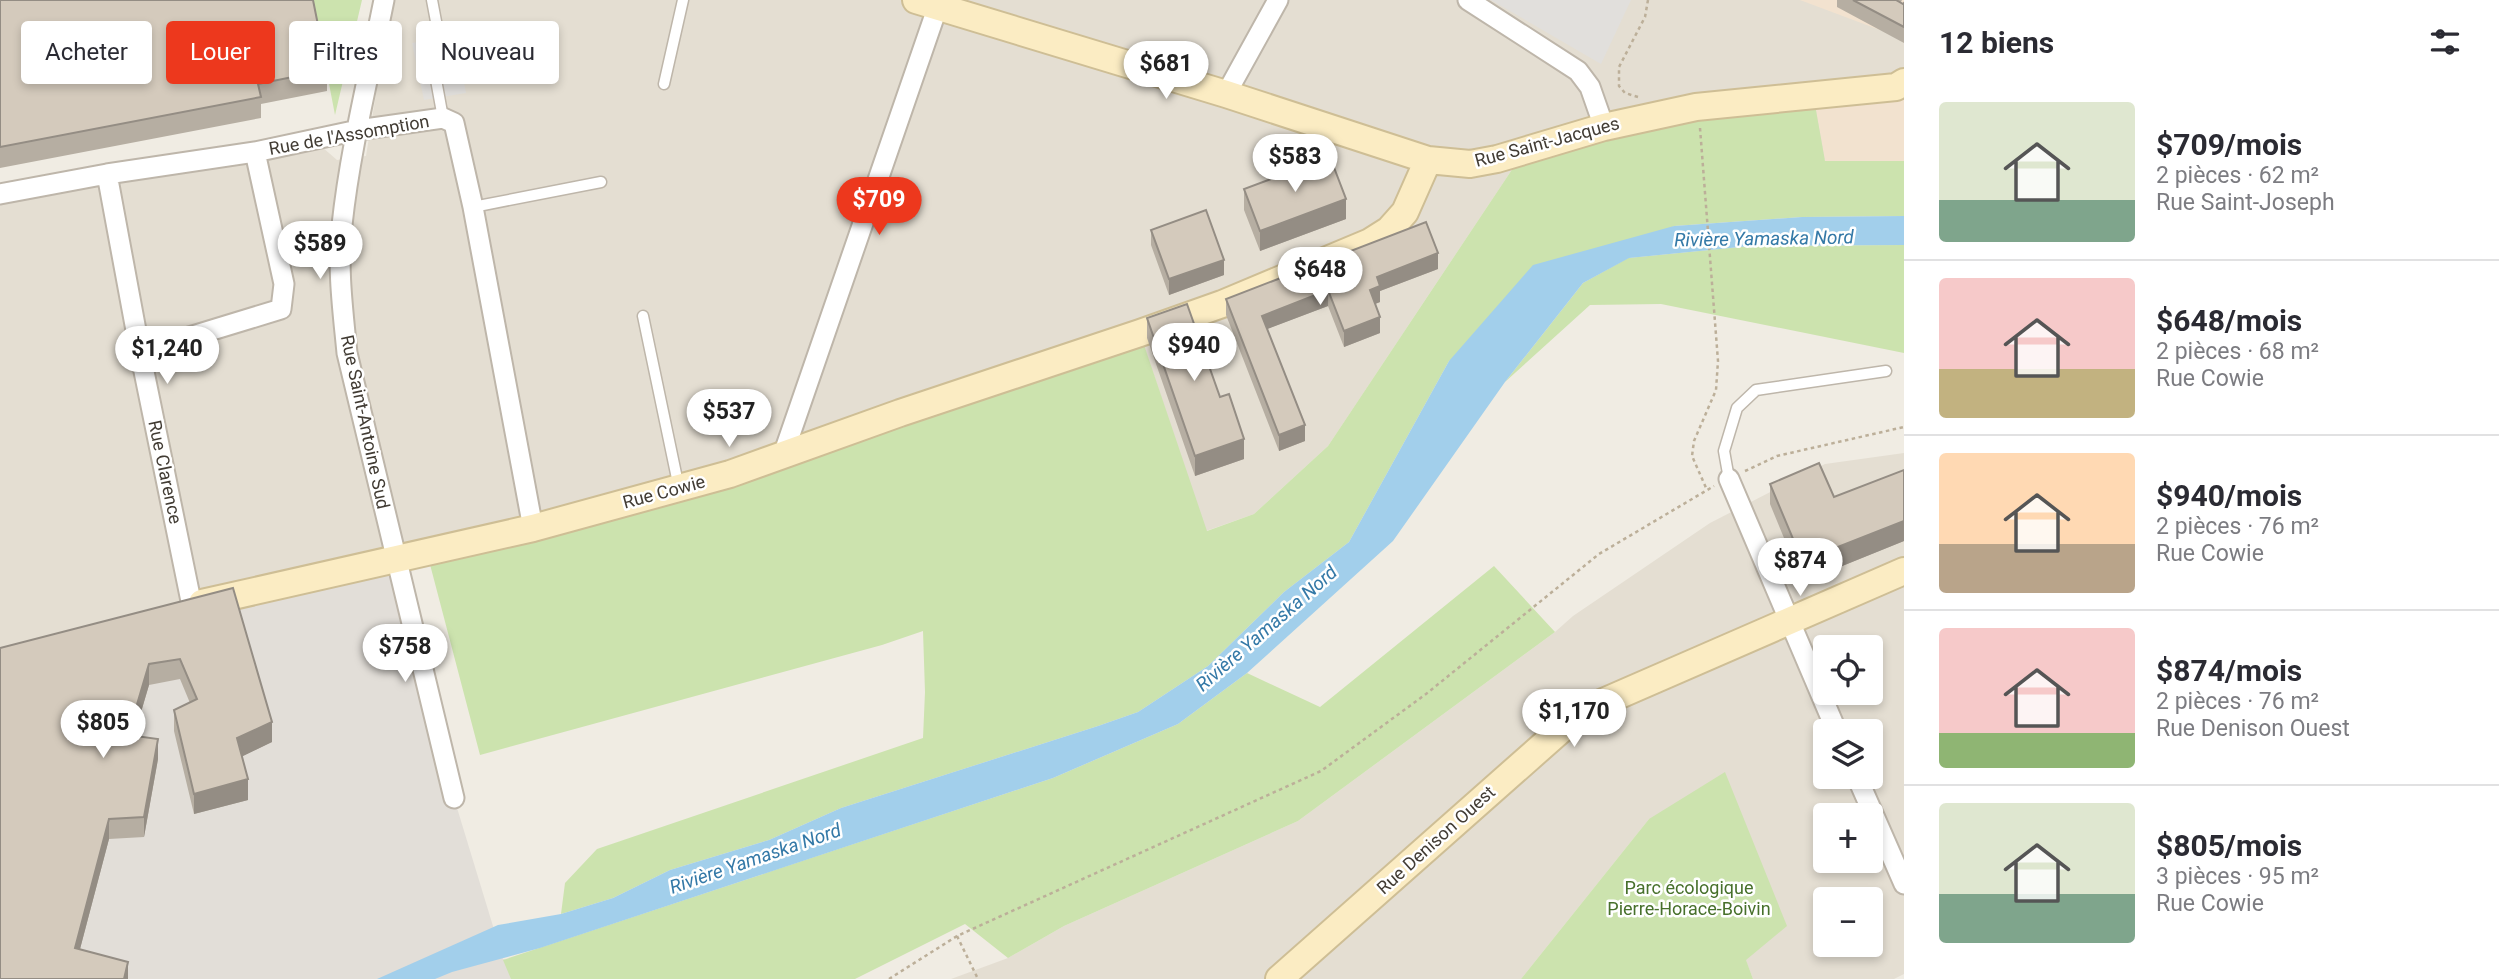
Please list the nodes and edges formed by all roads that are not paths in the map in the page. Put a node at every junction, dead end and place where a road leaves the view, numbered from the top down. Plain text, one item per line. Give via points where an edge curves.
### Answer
1 (384, 0) edge
2 (432, 0) edge
3 (683, 0) edge
4 (1468, 0) edge
5 (1273, 1) edge
6 (931, 2) edge
7 (436, 21) edge
8 (1904, 82) edge
9 (437, 84) edge
10 (664, 84) dead end
11 (1226, 94) junction
12 (443, 118) junction
13 (1604, 127) junction
14 (358, 130) junction
15 (255, 152) junction
16 (1427, 160) junction
17 (107, 174) junction
18 (601, 183) dead end
19 (0, 194) edge
20 (472, 206) junction
21 (643, 316) dead end
22 (140, 352) junction
23 (1886, 371) dead end
24 (783, 455) junction
25 (1729, 479) joint
26 (679, 488) junction
27 (533, 528) junction
28 (395, 559) junction
29 (1904, 571) edge
30 (192, 606) junction
31 (167, 612) edge
32 (1789, 622) junction
33 (1831, 719) edge
34 (1862, 789) edge
35 (454, 798) dead end
36 (1904, 884) edge
37 (1279, 979) edge

1 - 14 street, Rue Saint-Antoine Sud
2 - 7 lane
3 - 10 lane
4 - 13 street via 1577,71 1590,87
5 - 11 street
6 - 11 street, Rue Saint-Jacques
6 - 24 street
8 - 13 street, Rue Saint-Jacques via 1896,87 1696,107
9 - 12 lane
11 - 16 street, Rue Saint-Jacques
12 - 14 street, Rue de l'Assomption
12 - 20 street, Rue de l'Assomption via 454,123
13 - 16 street, Rue Saint-Jacques via 1497,159 1470,164
14 - 15 street, Rue de l'Assomption
14 - 28 street, Rue Saint-Antoine Sud via 341,227 340,278 347,353
15 - 17 street, Rue de l'Assomption
15 - 22 street via 284,284 281,309
16 - 24 street, Rue Cowie via 1405,212 1370,242 1222,304
17 - 19 street, Rue de l'Assomption
17 - 22 street, Rue Clarence
18 - 20 lane
20 - 27 street, Rue de l'Assomption
21 - 26 lane
22 - 30 street, Rue Clarence
23 - 25 lane via 1756,390 1737,408 1724,451
24 - 26 street, Rue Cowie
25 - 32 street
26 - 27 street, Rue Cowie
27 - 28 street, Rue Cowie
28 - 30 street, Rue Cowie
28 - 35 street, Rue Saint-Antoine Sud
29 - 32 street, Rue Denison Ouest
30 - 31 street, Rue Cowie
32 - 33 street
32 - 37 street, Rue Denison Ouest via 1601,703 1565,726
34 - 36 street

